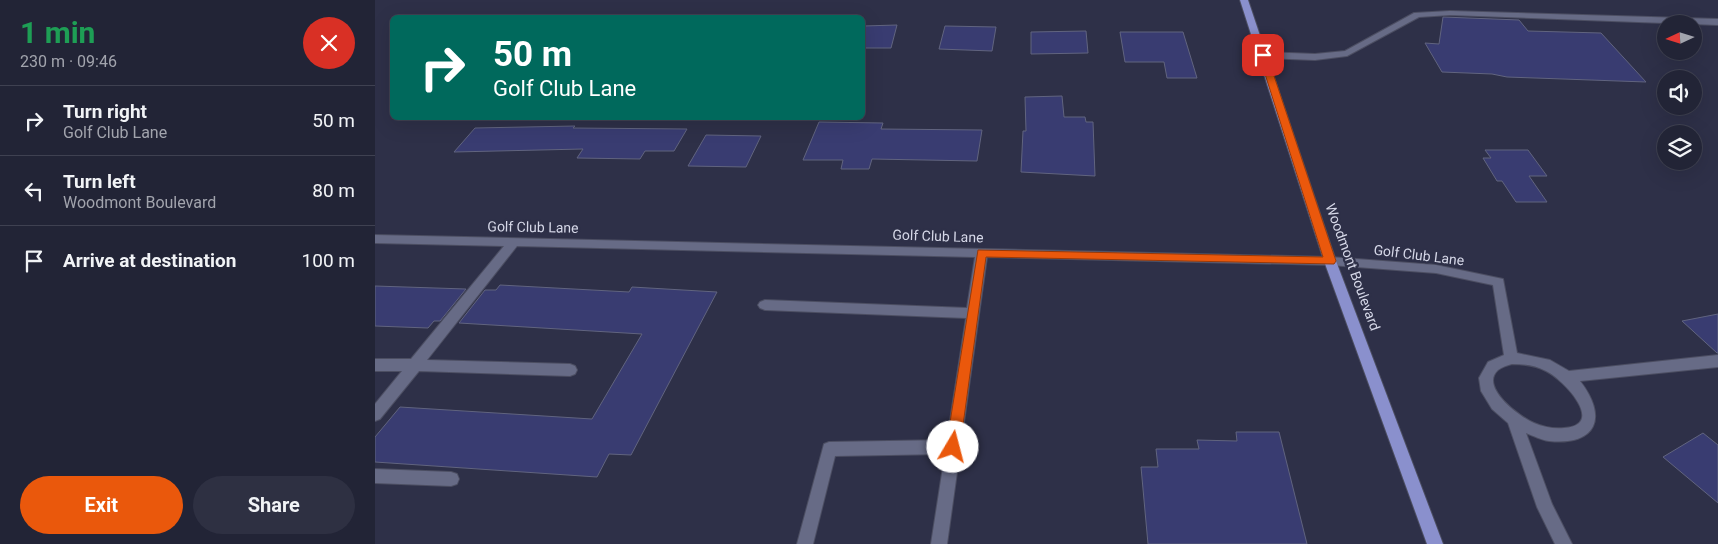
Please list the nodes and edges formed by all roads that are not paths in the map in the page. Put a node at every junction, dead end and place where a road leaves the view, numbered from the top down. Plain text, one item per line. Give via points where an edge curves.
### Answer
1 (1244, 0) edge
2 (1718, 22) edge
3 (1263, 55) junction
4 (375, 239) edge
5 (514, 242) junction
6 (981, 253) junction
7 (1330, 261) junction
8 (765, 305) dead end
9 (972, 313) junction
10 (1511, 358) junction
11 (1718, 361) edge
12 (375, 364) edge
13 (415, 365) junction
14 (570, 370) dead end
15 (1567, 377) junction
16 (375, 415) edge
17 (1514, 420) junction
18 (953, 447) junction
19 (375, 476) edge
20 (451, 479) dead end
21 (805, 544) edge
22 (939, 544) edge
23 (1435, 544) edge
24 (1563, 544) edge

1 - 3 main road, Woodmont Boulevard
2 - 3 street via 1450,13 1417,15 1347,53 1315,57
3 - 7 main road, Woodmont Boulevard
4 - 5 street, Golf Club Lane
5 - 6 street, Golf Club Lane
5 - 13 street
6 - 7 street, Golf Club Lane
6 - 9 street
7 - 10 street, Golf Club Lane via 1436,269 1499,282
7 - 23 main road, Woodmont Boulevard
8 - 9 street
9 - 18 street
10 - 15 street via 1539,362
10 - 17 street via 1491,366 1487,386 1491,398
11 - 15 street
12 - 13 street
13 - 14 street
13 - 16 street
15 - 17 street via 1586,399 1589,421 1583,429 1559,436 1544,434
17 - 24 street via 1545,507
18 - 21 street via 829,450
18 - 22 street
19 - 20 street

